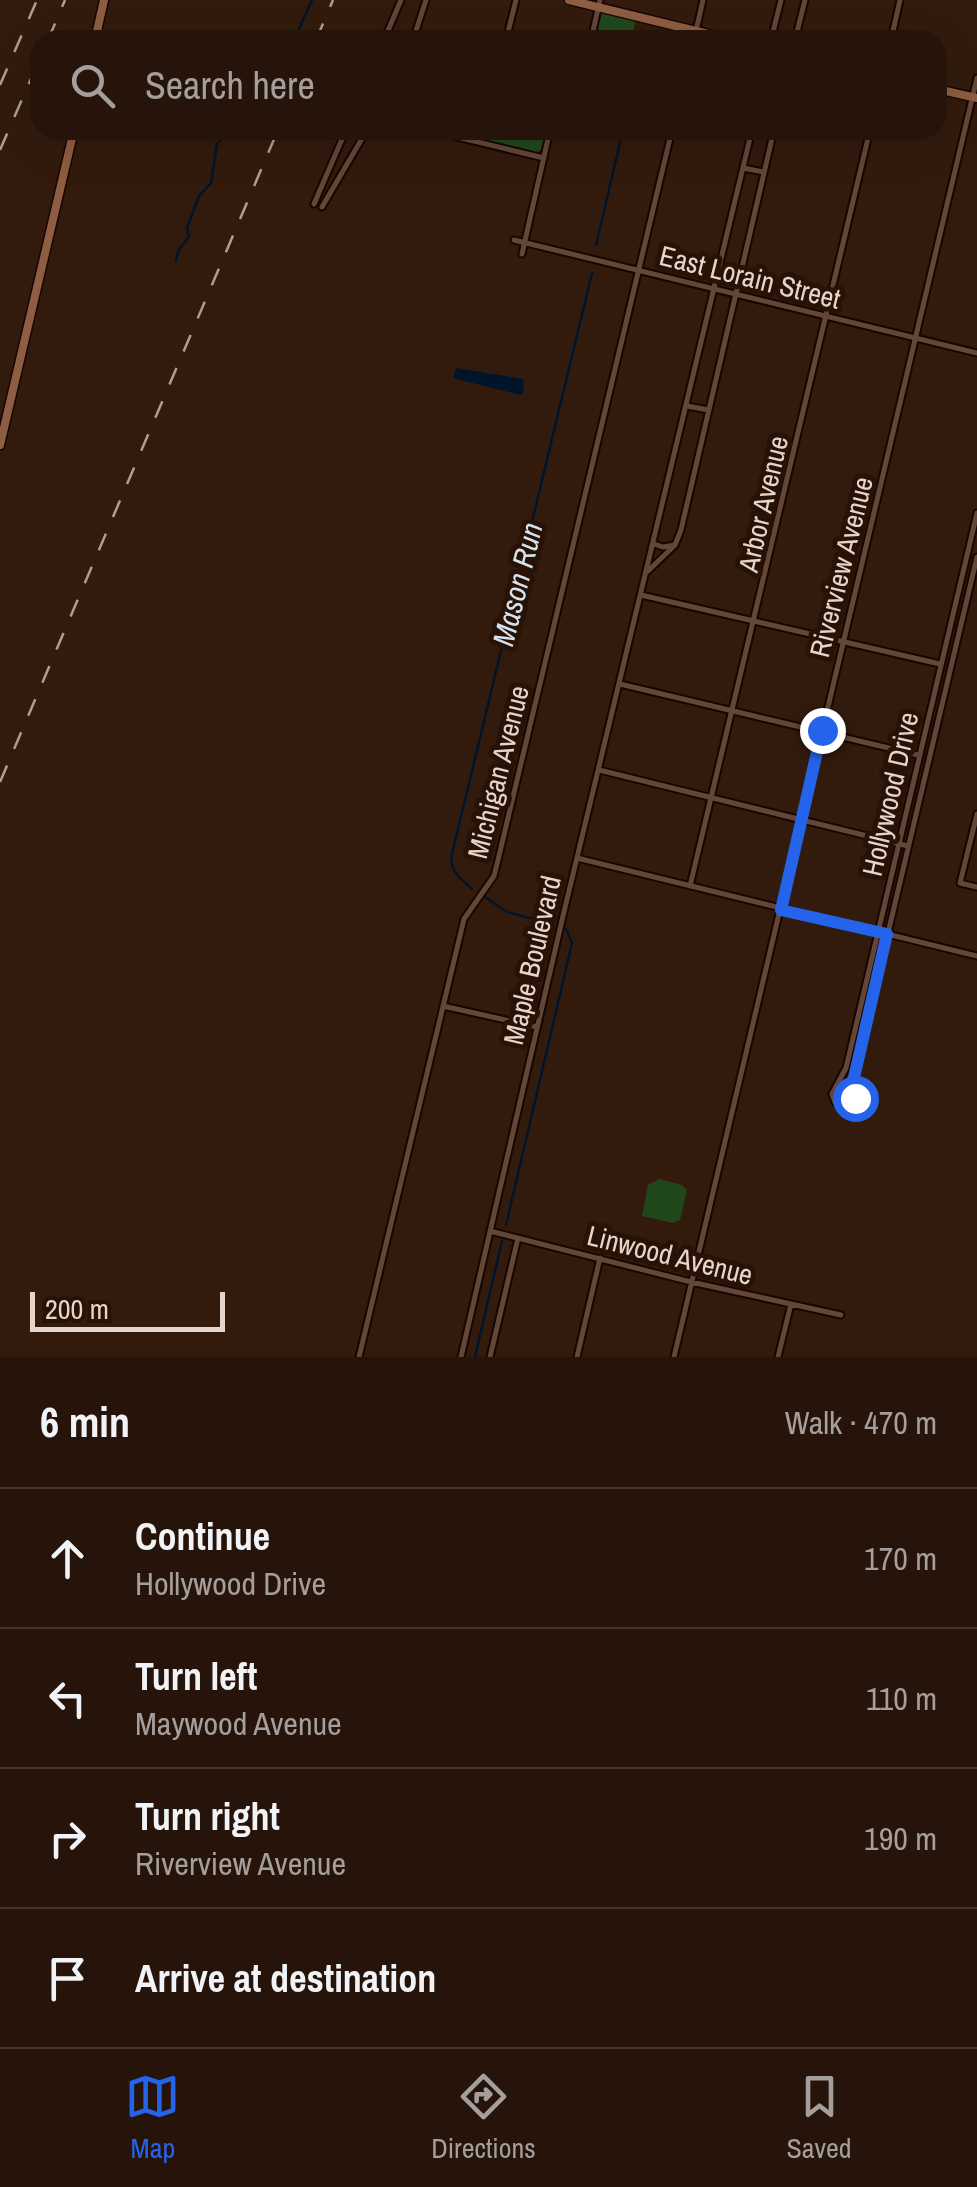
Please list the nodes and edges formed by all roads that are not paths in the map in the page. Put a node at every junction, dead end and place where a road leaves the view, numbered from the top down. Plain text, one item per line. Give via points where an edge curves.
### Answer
1 (104, 0) edge
2 (401, 0) edge
3 (426, 0) edge
4 (516, 0) edge
5 (568, 0) edge
6 (703, 0) edge
7 (781, 0) edge
8 (804, 0) edge
9 (900, 0) edge
10 (599, 4) edge
11 (97, 30) edge
12 (388, 30) edge
13 (416, 30) edge
14 (508, 30) edge
15 (592, 30) edge
16 (680, 30) edge
17 (696, 30) edge
18 (774, 30) edge
19 (796, 30) edge
20 (892, 30) edge
21 (977, 78) edge
22 (947, 91) edge
23 (975, 98) edge
24 (72, 140) edge
25 (342, 140) edge
26 (361, 140) edge
27 (485, 140) edge
28 (548, 140) edge
29 (670, 140) edge
30 (750, 140) edge
31 (772, 140) edge
32 (868, 140) edge
33 (544, 158) junction
34 (743, 168) junction
35 (764, 172) junction
36 (319, 193) junction
37 (328, 196) junction
38 (314, 204) dead end
39 (322, 208) dead end
40 (514, 240) dead end
41 (525, 242) junction
42 (522, 254) dead end
43 (638, 270) junction
44 (713, 290) junction
45 (736, 295) junction
46 (828, 318) junction
47 (918, 338) junction
48 (977, 353) edge
49 (687, 406) junction
50 (708, 410) junction
51 (0, 445) edge
52 (977, 513) edge
53 (654, 544) junction
54 (675, 545) junction
55 (977, 558) edge
56 (646, 573) junction
57 (642, 595) junction
58 (755, 622) junction
59 (844, 642) junction
60 (940, 664) junction
61 (950, 667) junction
62 (620, 684) junction
63 (732, 710) junction
64 (822, 730) junction
65 (920, 755) junction
66 (930, 758) junction
67 (599, 770) junction
68 (710, 796) junction
69 (977, 814) edge
70 (800, 820) junction
71 (900, 844) junction
72 (908, 846) junction
73 (577, 858) junction
74 (690, 886) junction
75 (977, 887) edge
76 (781, 910) junction
77 (878, 932) junction
78 (887, 934) junction
79 (977, 956) edge
80 (443, 1006) junction
81 (536, 1027) junction
82 (490, 1231) junction
83 (518, 1238) junction
84 (600, 1258) junction
85 (692, 1282) junction
86 (791, 1304) junction
87 (842, 1315) dead end
88 (359, 1357) edge
89 (461, 1357) edge
90 (490, 1357) edge
91 (577, 1357) edge
92 (674, 1357) edge
93 (778, 1357) edge

1 - 11 main road
2 - 12 street
3 - 13 street
4 - 14 street
5 - 10 main road
6 - 17 street
7 - 18 street
8 - 19 street
9 - 20 street
10 - 15 street
10 - 16 main road
21 - 23 street, Riverview Avenue
22 - 23 main road
23 - 47 street, Riverview Avenue
24 - 51 main road
25 - 36 street
26 - 37 street
27 - 33 street
28 - 33 street
29 - 43 street, Michigan Avenue
30 - 34 street, Maple Boulevard
31 - 35 street
32 - 46 street, Arbor Avenue
33 - 41 street
34 - 35 street
34 - 44 street, Maple Boulevard
35 - 45 street
36 - 37 street
36 - 38 street
37 - 39 street
40 - 41 street, East Lorain Street
41 - 42 street
41 - 43 street, East Lorain Street
43 - 44 street, East Lorain Street
43 - 80 street, Michigan Avenue via 494,876 464,919
44 - 45 street, East Lorain Street
44 - 49 street, Maple Boulevard
45 - 46 street, East Lorain Street
45 - 50 street
46 - 47 street, East Lorain Street
46 - 58 street, Arbor Avenue
47 - 48 street, East Lorain Street
47 - 59 street, Riverview Avenue
49 - 50 street
49 - 53 street, Maple Boulevard
50 - 54 street
52 - 60 street, Hollywood Drive
53 - 54 street
53 - 56 street, Maple Boulevard
54 - 56 street
55 - 61 street, Hollywood Drive
56 - 57 street, Maple Boulevard
57 - 58 street
57 - 62 street, Maple Boulevard
58 - 59 street
58 - 63 street, Arbor Avenue
59 - 60 street
59 - 64 street, Riverview Avenue
60 - 61 street
60 - 65 street, Hollywood Drive
61 - 66 street, Hollywood Drive
62 - 63 street
62 - 67 street, Maple Boulevard
63 - 64 street
63 - 68 street, Arbor Avenue
64 - 65 street
64 - 70 street, Riverview Avenue
65 - 66 street
65 - 71 street, Hollywood Drive
66 - 72 street, Hollywood Drive
67 - 68 street
67 - 73 street, Maple Boulevard
68 - 70 street
68 - 74 street, Arbor Avenue
69 - 75 street via 960,883
70 - 71 street
70 - 76 street, Riverview Avenue
71 - 72 street
71 - 77 street, Hollywood Drive
72 - 78 street, Hollywood Drive
73 - 74 street
73 - 81 street, Maple Boulevard
74 - 76 street
76 - 77 street
76 - 85 street, Riverview Avenue
77 - 78 street
77 - 78 street, Hollywood Drive via 846,1068 832,1094 841,1106 855,1098 853,1082
78 - 79 street
80 - 81 street
80 - 88 street, Michigan Avenue
81 - 82 street, Maple Boulevard
82 - 83 street, Linwood Avenue
82 - 89 street, Maple Boulevard
83 - 84 street, Linwood Avenue
83 - 90 street
84 - 85 street, Linwood Avenue
84 - 91 street
85 - 86 street, Linwood Avenue
85 - 92 street, Riverview Avenue
86 - 87 street, Linwood Avenue
86 - 93 street

